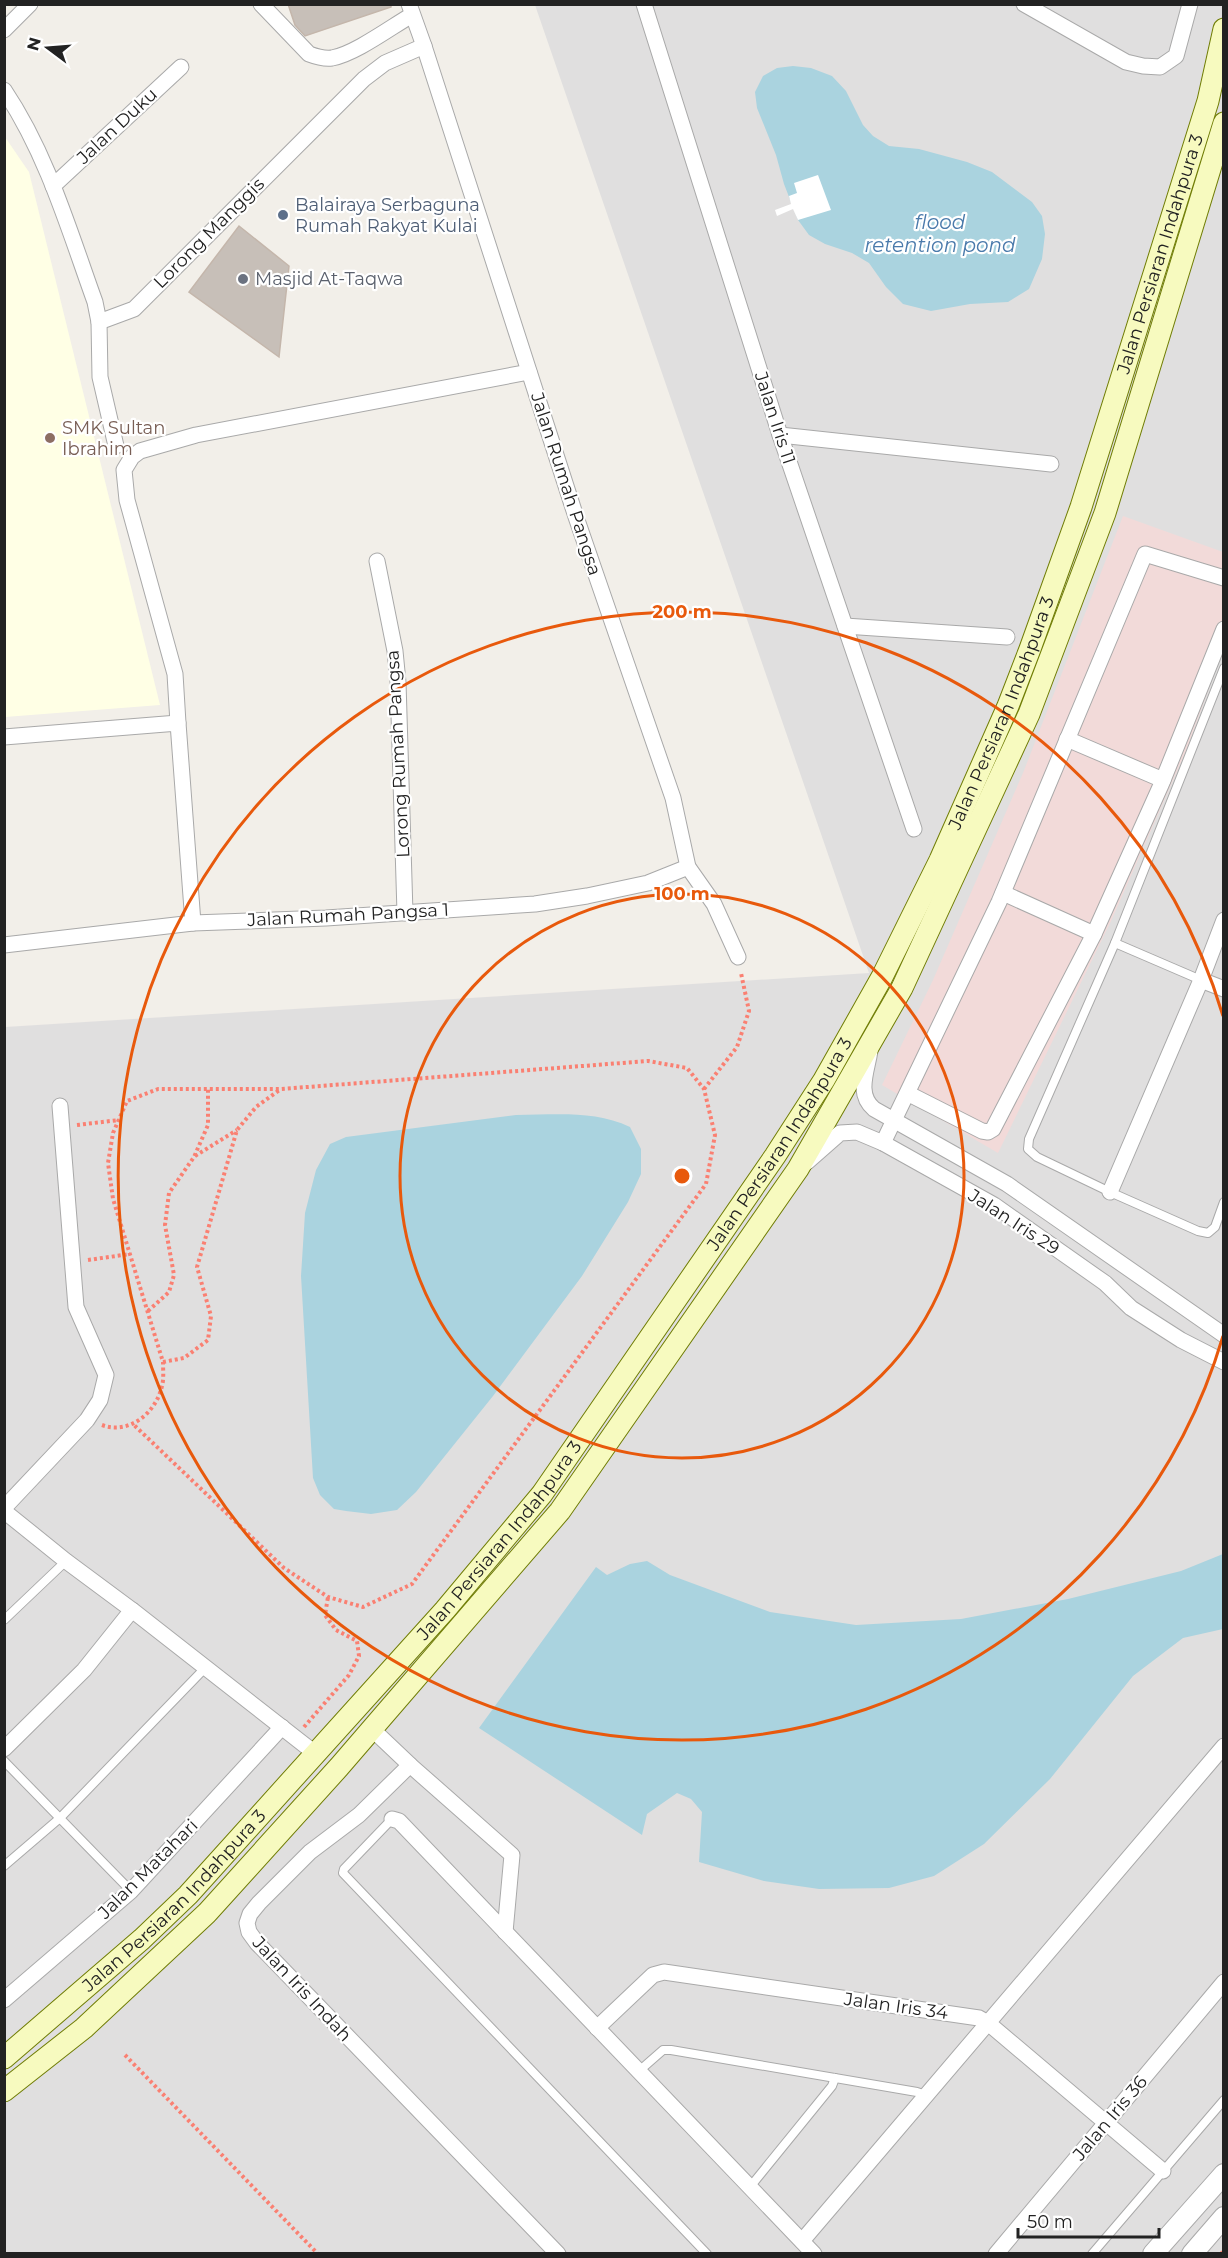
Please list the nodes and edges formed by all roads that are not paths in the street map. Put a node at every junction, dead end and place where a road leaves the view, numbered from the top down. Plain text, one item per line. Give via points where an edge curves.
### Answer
1 (30, 4) edge
2 (261, 4) edge
3 (644, 4) edge
4 (1024, 4) edge
5 (1190, 4) edge
6 (411, 10) edge
7 (1224, 29) edge
8 (4, 30) edge
9 (424, 46) junction
10 (181, 67) dead end
11 (1218, 80) edge
12 (4, 90) edge
13 (1216, 103) edge
14 (1224, 123) edge
15 (53, 186) junction
16 (99, 322) junction
17 (529, 372) junction
18 (780, 435) junction
19 (116, 446) dead end
20 (1051, 464) dead end
21 (377, 561) dead end
22 (1224, 578) edge
23 (845, 626) junction
24 (1224, 629) edge
25 (1007, 637) dead end
26 (1224, 668) edge
27 (178, 723) junction
28 (4, 737) edge
29 (1067, 739) junction
30 (1163, 780) junction
31 (914, 829) dead end
32 (688, 867) junction
33 (1003, 893) junction
34 (405, 913) junction
35 (1224, 920) edge
36 (193, 923) junction
37 (1094, 934) junction
38 (1115, 944) junction
39 (4, 945) edge
40 (738, 957) road end
41 (1201, 980) junction
42 (1224, 989) edge
43 (871, 1045) junction
44 (909, 1094) junction
45 (60, 1106) dead end
46 (895, 1120) junction
47 (884, 1143) junction
48 (798, 1169) junction
49 (1110, 1192) junction
50 (1224, 1202) edge
51 (1224, 1335) edge
52 (1224, 1362) edge
53 (4, 1509) edge
54 (66, 1561) junction
55 (132, 1610) junction
56 (4, 1620) edge
57 (206, 1667) junction
58 (282, 1727) junction
59 (372, 1729) junction
60 (1224, 1746) edge
61 (4, 1749) edge
62 (316, 1754) junction
63 (4, 1761) edge
64 (410, 1765) junction
65 (60, 1818) junction
66 (392, 1819) joint
67 (4, 1866) edge
68 (131, 1891) junction
69 (505, 1932) junction
70 (1224, 1982) edge
71 (4, 2000) edge
72 (988, 2023) junction
73 (597, 2028) junction
74 (4, 2058) edge
75 (639, 2071) junction
76 (835, 2078) junction
77 (4, 2091) edge
78 (926, 2096) junction
79 (1224, 2100) edge
80 (1106, 2122) junction
81 (1163, 2171) junction
82 (1224, 2174) edge
83 (750, 2187) junction
84 (1224, 2217) edge
85 (802, 2241) junction
86 (558, 2253) edge
87 (707, 2253) edge
88 (814, 2253) edge
89 (996, 2253) edge
90 (1092, 2253) edge
91 (1153, 2253) edge
92 (1192, 2253) edge

1 - 8 street
2 - 6 street via 309,54 320,58 346,54
3 - 18 street, Jalan Iris 11
4 - 5 street via 1126,62 1160,67 1176,56
6 - 9 street, Jalan Rumah Pangsa
7 - 11 main road, Jalan Persiaran Indahpura 3
9 - 16 street, Lorong Manggis via 385,63 364,79 134,309
9 - 17 street, Jalan Rumah Pangsa
10 - 15 street, Jalan Duku
11 - 13 main road, Jalan Persiaran Indahpura 3
12 - 15 street via 20,113
13 - 62 main road, Jalan Persiaran Indahpura 3 via 1030,649 940,860 882,977 824,1080 775,1156 542,1494
14 - 43 main road, Jalan Persiaran Indahpura 3 via 1106,513 1083,576 1002,776
15 - 16 street
16 - 19 street via 100,377
17 - 27 street via 196,435 140,451 132,457 124,470 127,500 175,674
17 - 32 street, Jalan Rumah Pangsa via 673,798
18 - 20 street
18 - 23 street, Jalan Iris 11
21 - 34 street, Lorong Rumah Pangsa via 398,682
22 - 29 street via 1145,554
23 - 25 street
23 - 31 street, Jalan Iris 11
24 - 30 street
26 - 38 lane
27 - 28 street
27 - 36 street
29 - 30 street
29 - 33 street
30 - 37 street
32 - 34 street, Jalan Rumah Pangsa 1 via 648,883 587,896 535,904
32 - 40 street, Jalan Rumah Pangsa via 714,904
33 - 37 street
33 - 44 street
34 - 36 street, Jalan Rumah Pangsa 1
35 - 41 street
36 - 39 street, Jalan Rumah Pangsa 1
37 - 44 street via 991,1131 982,1131
38 - 41 lane
38 - 49 lane via 1028,1149
41 - 42 street
41 - 49 street
43 - 46 street, Jalan Iris 29 via 862,1092 866,1103
43 - 48 main road, Jalan Persiaran Indahpura 3
44 - 46 street
45 - 53 street via 76,1307 106,1375 100,1400 87,1420
46 - 47 street
46 - 51 street, Jalan Iris 29 via 1006,1184
47 - 48 street, Jalan Iris 29 via 857,1132 840,1133
47 - 52 street, Jalan Iris 29 via 994,1205 1105,1283 1131,1308
48 - 59 main road, Jalan Persiaran Indahpura 3 via 560,1512
49 - 50 lane via 1208,1233 1215,1227
53 - 54 street
54 - 55 street
54 - 56 lane
55 - 57 street
55 - 61 street via 84,1670
57 - 58 street
57 - 65 lane
58 - 62 street
58 - 68 street, Jalan Matahari
59 - 64 street
59 - 77 main road, Jalan Persiaran Indahpura 3 via 207,1913 84,2028
60 - 72 street
62 - 74 main road, Jalan Persiaran Indahpura 3 via 142,1939
63 - 65 lane
64 - 69 street via 512,1855
64 - 86 street, Jalan Iris Indah via 359,1815 310,1852 259,1904 250,1914 249,1932
65 - 67 lane
65 - 68 lane
66 - 69 street via 399,1821
66 - 87 lane via 344,1873
68 - 71 street, Jalan Matahari
69 - 73 street
70 - 80 street, Jalan Iris 36
72 - 73 street, Jalan Iris 34 via 979,2018 664,1972 653,1976
72 - 78 street
72 - 80 street, Jalan Iris 34
73 - 75 street
75 - 76 lane via 663,2050 670,2050
75 - 83 street
76 - 78 lane
76 - 83 lane
78 - 85 street
79 - 81 lane
80 - 81 street, Jalan Iris 34
80 - 89 street, Jalan Iris 36
81 - 90 lane
82 - 91 street
83 - 85 street
84 - 92 street
85 - 88 street

